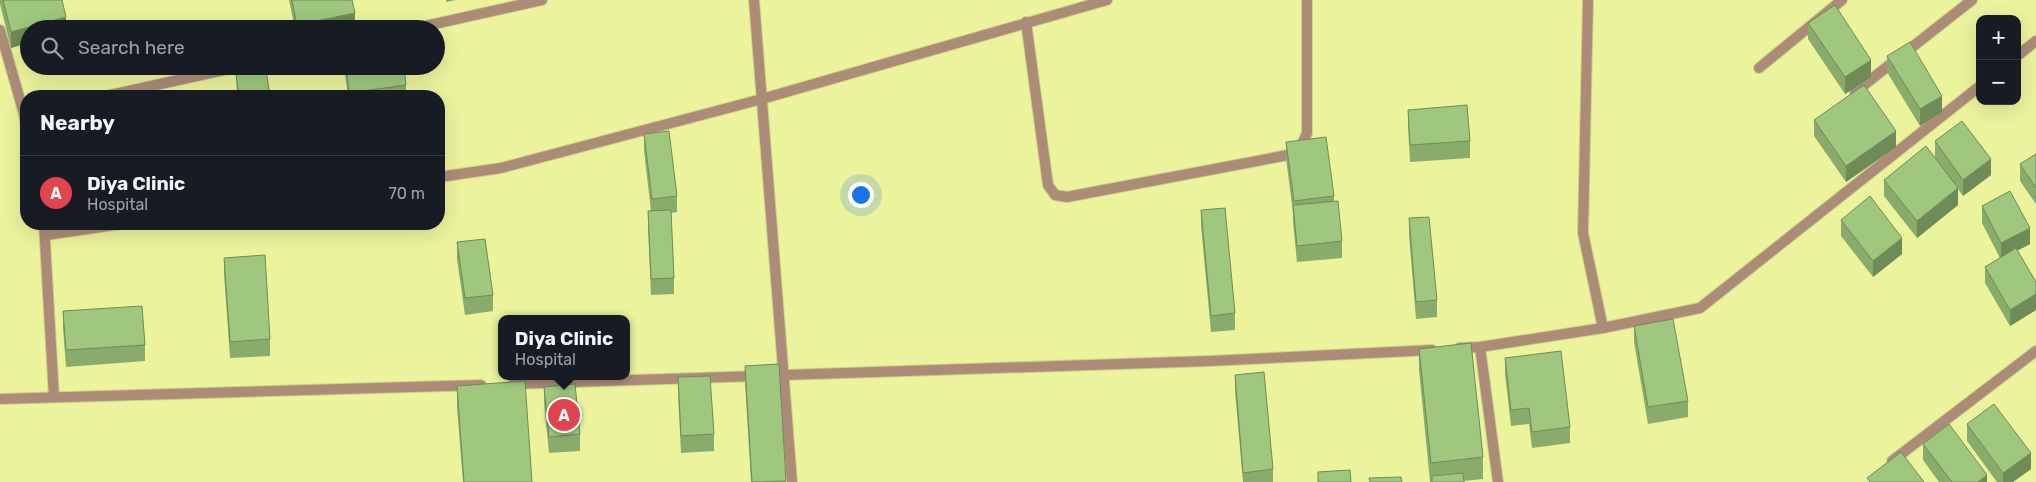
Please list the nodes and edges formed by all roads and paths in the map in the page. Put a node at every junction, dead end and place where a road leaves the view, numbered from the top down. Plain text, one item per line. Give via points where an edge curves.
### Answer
1 (542, 0) edge
2 (754, 0) edge
3 (1107, 0) edge
4 (1307, 0) edge
5 (1588, 0) edge
6 (1842, 0) edge
7 (1972, 0) edge
8 (445, 22) edge
9 (1026, 22) junction
10 (0, 30) edge
11 (2036, 41) edge
12 (2021, 53) edge
13 (1759, 68) dead end
14 (201, 75) edge
15 (1976, 89) edge
16 (133, 90) edge
17 (20, 97) edge
18 (762, 99) junction
19 (1843, 102) edge
20 (445, 176) edge
21 (45, 230) edge
22 (81, 230) edge
23 (46, 235) junction
24 (1603, 328) junction
25 (1480, 347) junction
26 (2036, 351) edge
27 (785, 376) junction
28 (54, 397) junction
29 (0, 399) edge
30 (1880, 470) edge
31 (792, 482) edge
32 (1498, 482) edge

1 - 8 street
2 - 18 street
3 - 9 street
4 - 9 street via 1308,133 1302,144 1288,155 1067,198 1055,195 1048,185
5 - 24 street via 1583,233
6 - 13 street
7 - 19 street
9 - 18 street
10 - 17 street
11 - 12 street
14 - 16 street
15 - 24 street via 1700,308
18 - 20 street via 501,168
18 - 27 street
21 - 23 street
22 - 23 street
23 - 28 street
24 - 25 street
25 - 27 street via 1209,361
25 - 32 street
26 - 30 street
27 - 28 street
27 - 31 street
28 - 29 street

